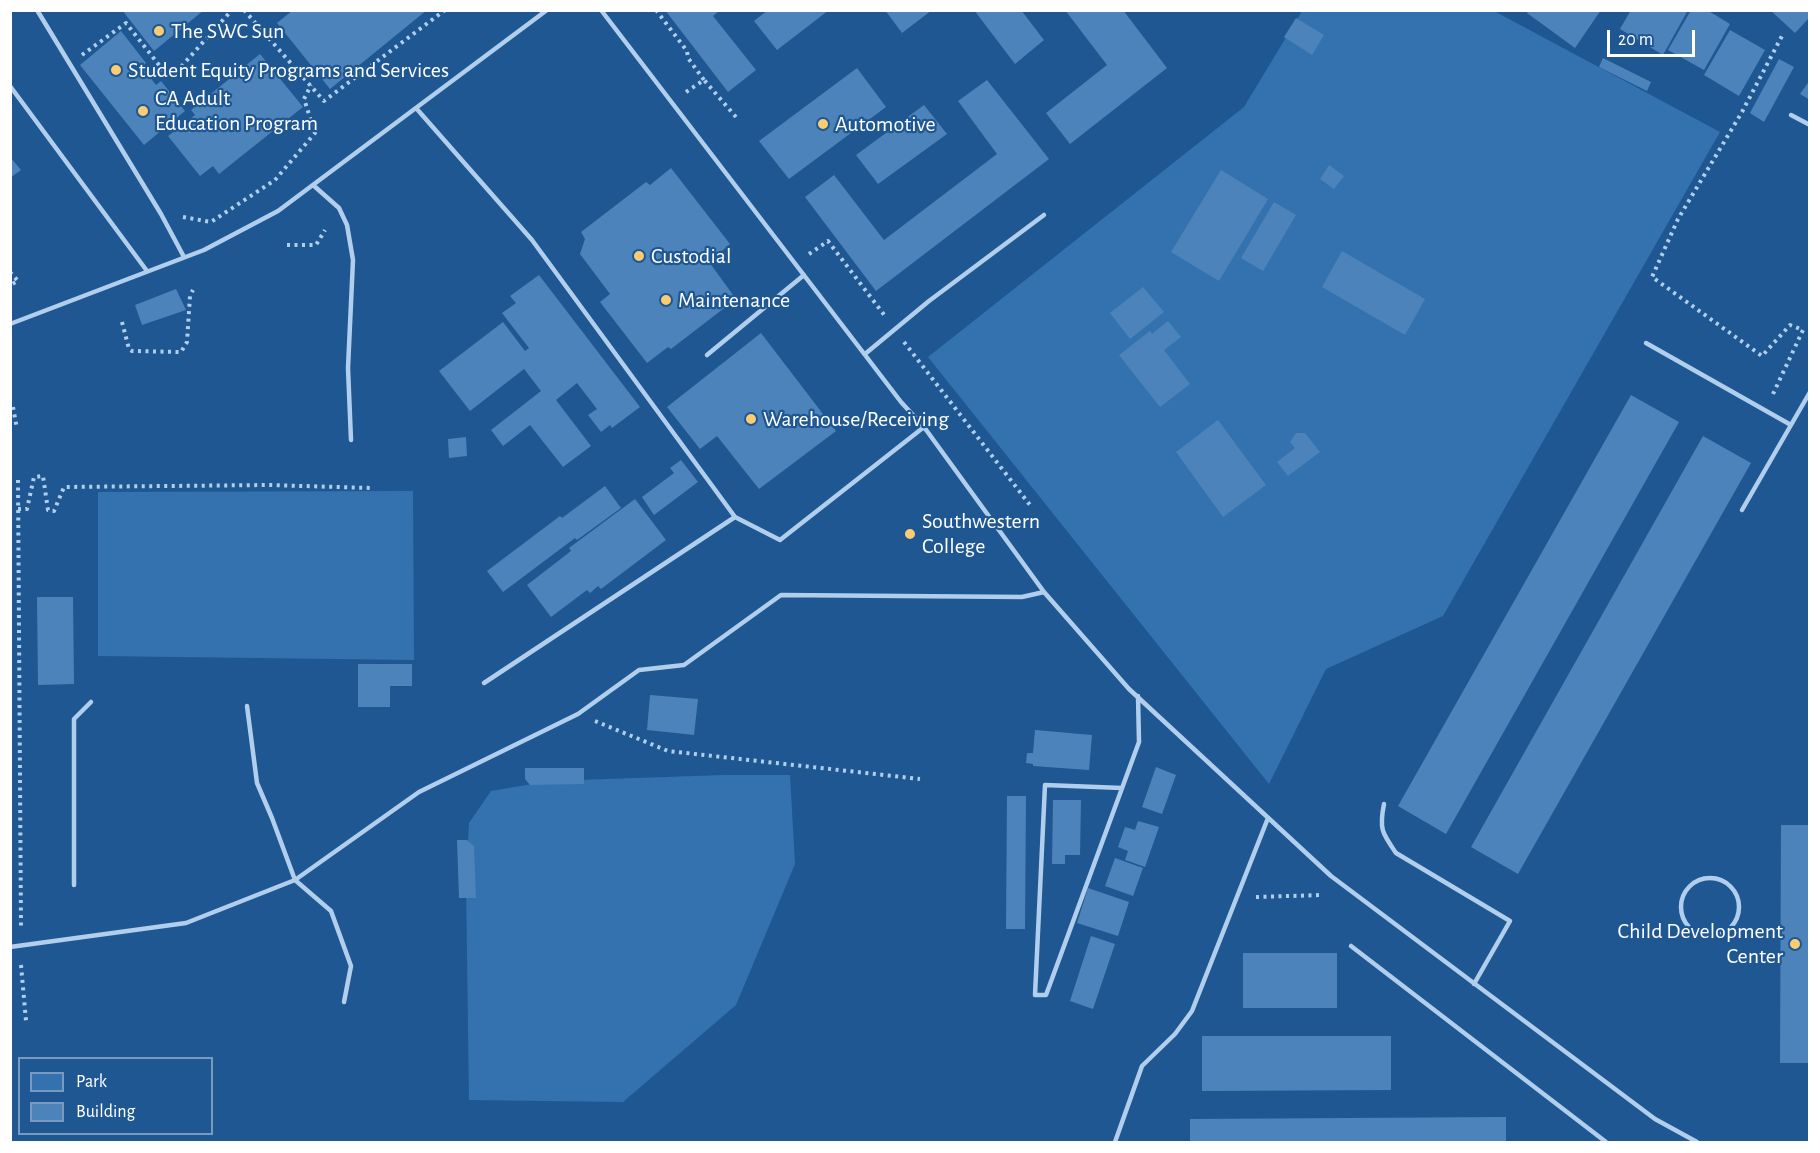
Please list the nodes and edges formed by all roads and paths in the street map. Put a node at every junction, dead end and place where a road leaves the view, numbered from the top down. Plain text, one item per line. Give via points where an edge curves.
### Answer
1 (37, 10) edge
2 (232, 10) edge
3 (244, 10) edge
4 (446, 10) edge
5 (547, 10) edge
6 (601, 10) edge
7 (656, 10) edge
8 (1783, 34) dead end
9 (69, 64) junction
10 (704, 80) junction
11 (311, 85) junction
12 (10, 86) edge
13 (684, 93) dead end
14 (416, 108) junction
15 (1791, 115) dead end
16 (736, 117) dead end
17 (1809, 125) edge
18 (313, 185) junction
19 (161, 214) junction
20 (1044, 214) dead end
21 (325, 230) dead end
22 (287, 245) dead end
23 (802, 246) dead end
24 (184, 257) junction
25 (10, 272) edge
26 (147, 272) junction
27 (804, 275) junction
28 (10, 285) edge
29 (193, 290) dead end
30 (122, 322) dead end
31 (10, 324) edge
32 (895, 330) junction
33 (1646, 343) dead end
34 (865, 354) junction
35 (707, 355) dead end
36 (1809, 392) edge
37 (1773, 395) dead end
38 (14, 406) dead end
39 (1791, 425) junction
40 (924, 427) junction
41 (17, 429) dead end
42 (351, 440) dead end
43 (18, 480) dead end
44 (371, 488) dead end
45 (1030, 505) dead end
46 (18, 509) junction
47 (1742, 510) dead end
48 (735, 517) junction
49 (1044, 591) junction
50 (484, 683) dead end
51 (1138, 696) junction
52 (91, 702) dead end
53 (247, 706) dead end
54 (578, 714) junction
55 (920, 779) dead end
56 (1122, 788) junction
57 (1384, 804) dead end
58 (1268, 818) junction
59 (295, 880) junction
60 (74, 885) dead end
61 (1323, 895) dead end
62 (1256, 897) dead end
63 (1737, 919) joint
64 (21, 927) dead end
65 (1351, 946) dead end
66 (10, 947) edge
67 (21, 965) dead end
68 (1474, 984) junction
69 (344, 1002) dead end
70 (26, 1021) dead end
71 (1115, 1143) edge
72 (1606, 1143) edge
73 (1697, 1143) edge

1 - 9 lane
2 - 9 path via 170,79 126,23
3 - 11 path
4 - 11 path via 324,101
5 - 14 lane
6 - 27 lane
7 - 10 path
8 - 37 path via 1678,219 1652,277 1762,357 1791,325 1803,330
9 - 19 lane
10 - 13 path
10 - 16 path
11 - 19 path via 304,99 315,132 275,180 211,222
12 - 26 lane
14 - 18 lane
14 - 48 lane via 532,240
15 - 17 lane
18 - 24 lane via 278,211
18 - 42 lane via 339,208 347,225 351,251
19 - 24 lane
20 - 32 lane
21 - 22 path via 316,245
23 - 32 path via 809,255 828,242
24 - 26 lane
25 - 28 path via 18,281
26 - 31 lane
27 - 34 lane
27 - 35 lane
29 - 30 path via 187,342 181,352 132,351
32 - 34 lane
32 - 45 path
33 - 39 lane
34 - 40 lane
36 - 39 lane
38 - 41 path
39 - 47 lane
40 - 48 lane via 780,540
40 - 49 lane
43 - 46 path
44 - 46 path via 64,487 54,511 48,510 43,476 34,477 27,508
46 - 64 path
48 - 50 lane
49 - 51 lane
49 - 54 lane via 1022,597 781,595 684,665 639,670
51 - 56 lane via 1139,742
51 - 58 lane
52 - 60 lane via 74,719
53 - 59 lane via 257,783
54 - 55 path via 668,751
54 - 59 lane via 418,792
56 - 56 lane via 1046,995 1035,995 1045,785
57 - 68 lane via 1383,835 1396,853 1510,921
58 - 68 lane via 1331,876
58 - 71 lane via 1192,1011 1142,1066
59 - 66 lane via 186,923
59 - 69 lane via 330,911 351,966
61 - 62 path
63 - 63 lane via 1735,892 1720,880 1701,880 1682,900 1684,919 1697,933 1724,933
65 - 72 lane
67 - 70 path
68 - 73 lane via 1655,1119

